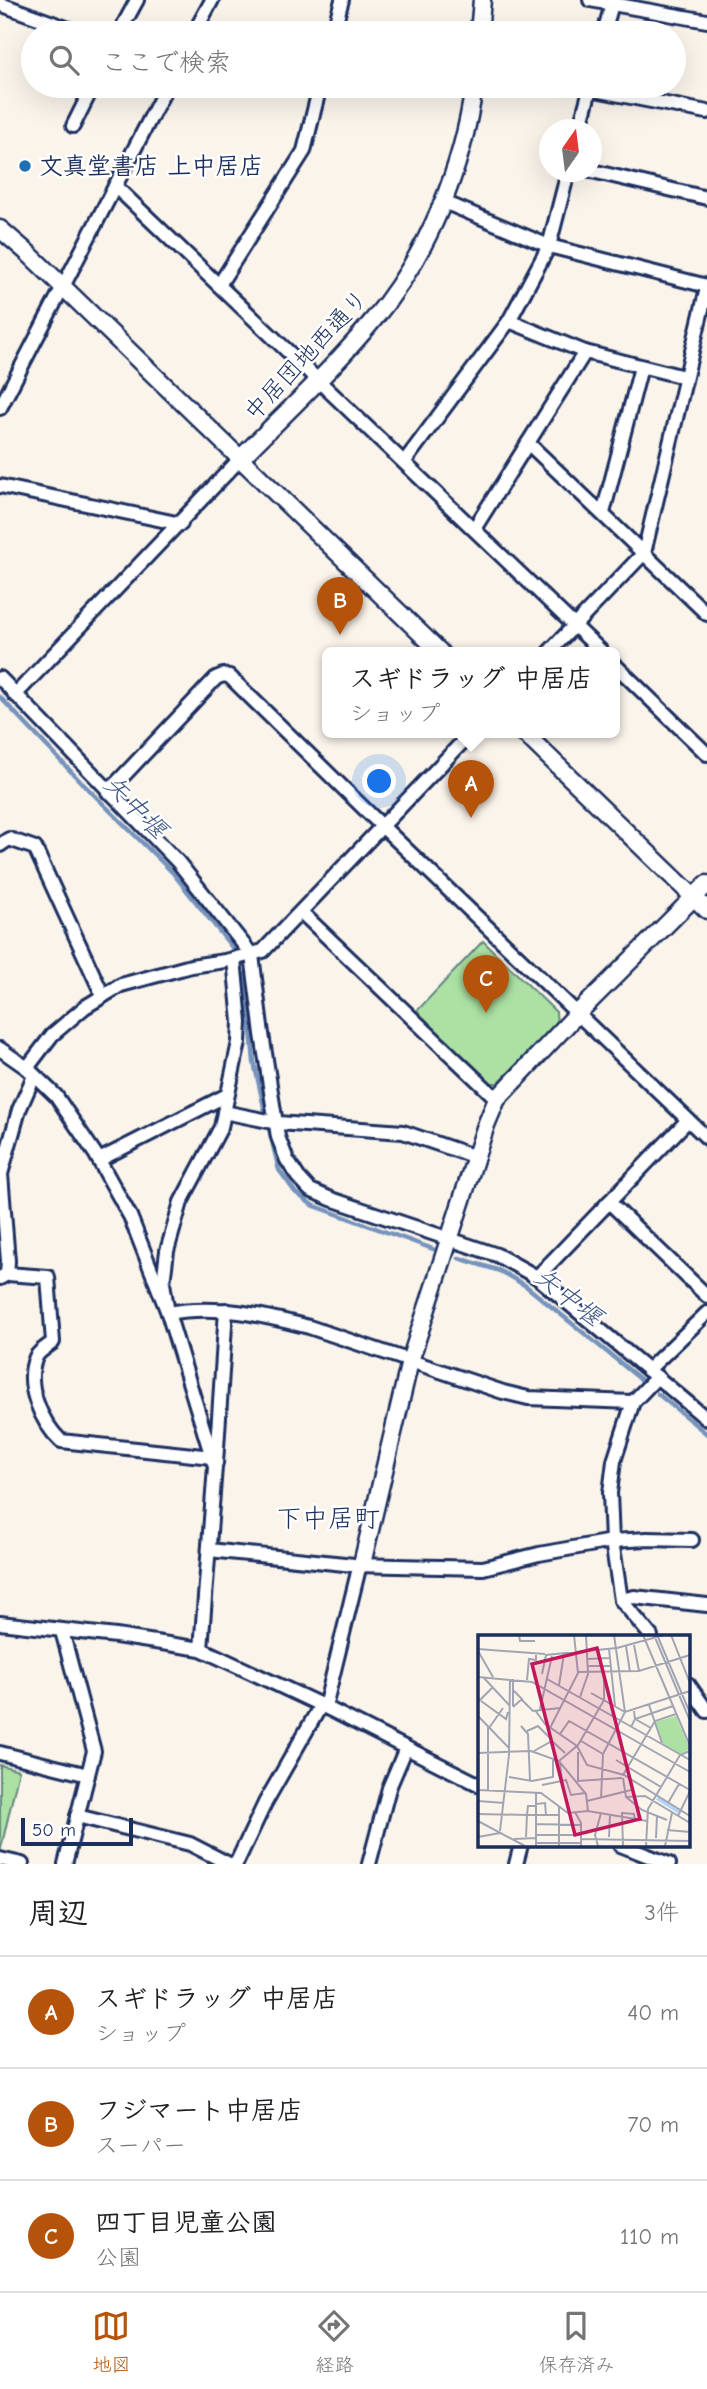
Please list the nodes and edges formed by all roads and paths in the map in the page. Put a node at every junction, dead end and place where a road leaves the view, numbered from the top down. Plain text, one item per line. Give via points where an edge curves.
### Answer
1 (137, 0) edge
2 (212, 0) edge
3 (342, 0) edge
4 (482, 0) edge
5 (590, 0) edge
6 (612, 2) edge
7 (0, 4) edge
8 (47, 21) edge
9 (126, 21) edge
10 (201, 21) edge
11 (336, 21) edge
12 (480, 21) edge
13 (607, 21) edge
14 (707, 21) edge
15 (87, 98) edge
16 (161, 98) edge
17 (317, 98) edge
18 (472, 98) edge
19 (587, 98) edge
20 (637, 98) edge
21 (707, 113) edge
22 (582, 119) edge
23 (73, 126) dead end
24 (602, 173) edge
25 (565, 182) edge
26 (115, 186) junction
27 (707, 198) edge
28 (444, 202) junction
29 (0, 229) edge
30 (549, 246) junction
31 (219, 285) junction
32 (63, 287) junction
33 (707, 287) edge
34 (509, 321) junction
35 (585, 352) junction
36 (641, 367) junction
37 (684, 377) junction
38 (318, 379) junction
39 (0, 408) edge
40 (528, 443) junction
41 (242, 458) junction
42 (405, 461) junction
43 (0, 486) edge
44 (603, 513) junction
45 (181, 524) junction
46 (474, 529) junction
47 (644, 553) junction
48 (707, 614) edge
49 (574, 625) junction
50 (435, 647) edge
51 (554, 647) edge
52 (597, 647) edge
53 (620, 670) edge
54 (0, 678) edge
55 (15, 695) junction
56 (466, 738) edge
57 (529, 738) edge
58 (707, 754) edge
59 (108, 792) junction
60 (0, 826) edge
61 (383, 827) junction
62 (4, 842) edge
63 (707, 884) edge
64 (694, 898) junction
65 (707, 910) edge
66 (301, 912) junction
67 (252, 955) junction
68 (234, 959) junction
69 (103, 996) junction
70 (578, 1013) junction
71 (0, 1049) edge
72 (31, 1072) junction
73 (228, 1095) junction
74 (497, 1099) junction
75 (224, 1112) junction
76 (688, 1120) junction
77 (278, 1124) junction
78 (707, 1138) edge
79 (476, 1157) junction
80 (99, 1160) junction
81 (609, 1202) junction
82 (450, 1240) junction
83 (3, 1276) edge
84 (537, 1278) junction
85 (707, 1296) edge
86 (226, 1310) junction
87 (707, 1312) edge
88 (168, 1313) junction
89 (410, 1361) junction
90 (653, 1374) junction
91 (633, 1402) junction
92 (707, 1419) edge
93 (214, 1462) junction
94 (612, 1541) junction
95 (692, 1541) dead end
96 (209, 1550) junction
97 (361, 1564) junction
98 (621, 1600) junction
99 (707, 1605) edge
100 (0, 1623) edge
101 (62, 1632) junction
102 (650, 1635) edge
103 (201, 1649) junction
104 (690, 1687) edge
105 (323, 1706) junction
106 (707, 1711) edge
107 (406, 1748) junction
108 (0, 1753) edge
109 (88, 1775) junction
110 (478, 1783) edge
111 (77, 1816) junction
112 (521, 1846) edge
113 (622, 1846) edge
114 (656, 1846) edge
115 (651, 1858) junction
116 (0, 1859) edge
117 (22, 1864) edge
118 (65, 1864) edge
119 (229, 1864) edge
120 (236, 1864) edge
121 (369, 1864) edge
122 (516, 1864) edge
123 (669, 1864) edge

1 - 9 street
2 - 10 street
3 - 11 street
4 - 12 street
5 - 6 street
6 - 13 street
6 - 14 street
7 - 8 street
15 - 23 street
16 - 26 street
17 - 31 street via 304,151
18 - 28 street, 中居団地西通り via 465,138
19 - 22 street
20 - 21 street
24 - 27 street
25 - 30 street
26 - 31 street
26 - 32 street
28 - 30 street
28 - 38 street, 中居団地西通り via 407,272 375,318
29 - 32 street
30 - 33 street
30 - 34 street
31 - 38 street
32 - 39 street
32 - 41 street
33 - 37 street
34 - 35 street
34 - 42 street
35 - 36 street
35 - 40 street
36 - 37 street
36 - 44 street
37 - 47 street
38 - 41 street, 中居団地西通り
38 - 42 street
40 - 44 street
40 - 46 street
41 - 45 street
41 - 50 street
42 - 46 street
43 - 45 street
44 - 47 street
45 - 55 street
46 - 49 street
47 - 48 street
47 - 49 street
49 - 51 street
49 - 52 street
53 - 58 street
54 - 55 street
55 - 59 street
56 - 61 street
57 - 64 street
59 - 61 street via 216,678 229,676
59 - 67 street via 178,862
60 - 62 street
61 - 66 street
61 - 70 street
62 - 69 street via 34,848
63 - 64 street
64 - 65 street
64 - 70 street
66 - 67 street via 263,951
66 - 74 street
67 - 68 street
67 - 77 street
68 - 69 street via 121,985
68 - 73 street via 240,1022
69 - 72 street via 52,1034
70 - 74 street
70 - 76 street
71 - 72 street
72 - 80 street via 56,1096
72 - 83 street via 1,1174 8,1261
73 - 75 street
73 - 80 street
74 - 79 street
75 - 77 street
75 - 88 street via 221,1127 181,1202 167,1251 163,1283
76 - 78 street
76 - 81 street
77 - 79 street via 403,1132
77 - 82 street via 287,1160 310,1190
79 - 82 street
80 - 88 street via 130,1216
81 - 84 street
81 - 85 street
82 - 84 street via 497,1255
82 - 89 street
83 - 93 street via 48,1277 53,1342 37,1355 32,1372 36,1401 50,1431 61,1441
84 - 90 street
86 - 88 street
86 - 89 street via 309,1327
86 - 93 street via 218,1457
87 - 90 street
88 - 93 street
89 - 91 street via 528,1398
89 - 97 street
90 - 91 street
90 - 92 street
91 - 94 street via 614,1461
93 - 96 street
94 - 95 street
94 - 97 street via 483,1568
94 - 98 street
96 - 97 street
96 - 103 street
97 - 105 street
98 - 99 street via 634,1597
98 - 102 street
100 - 101 street
101 - 103 street
101 - 109 street via 94,1751
103 - 105 street
104 - 106 street
105 - 107 street
105 - 120 street via 265,1803
107 - 110 street
107 - 121 street via 388,1788
108 - 109 street
109 - 111 street
111 - 118 street
111 - 119 street via 190,1843
112 - 122 street
113 - 115 street
114 - 115 street
115 - 123 street
116 - 117 street

